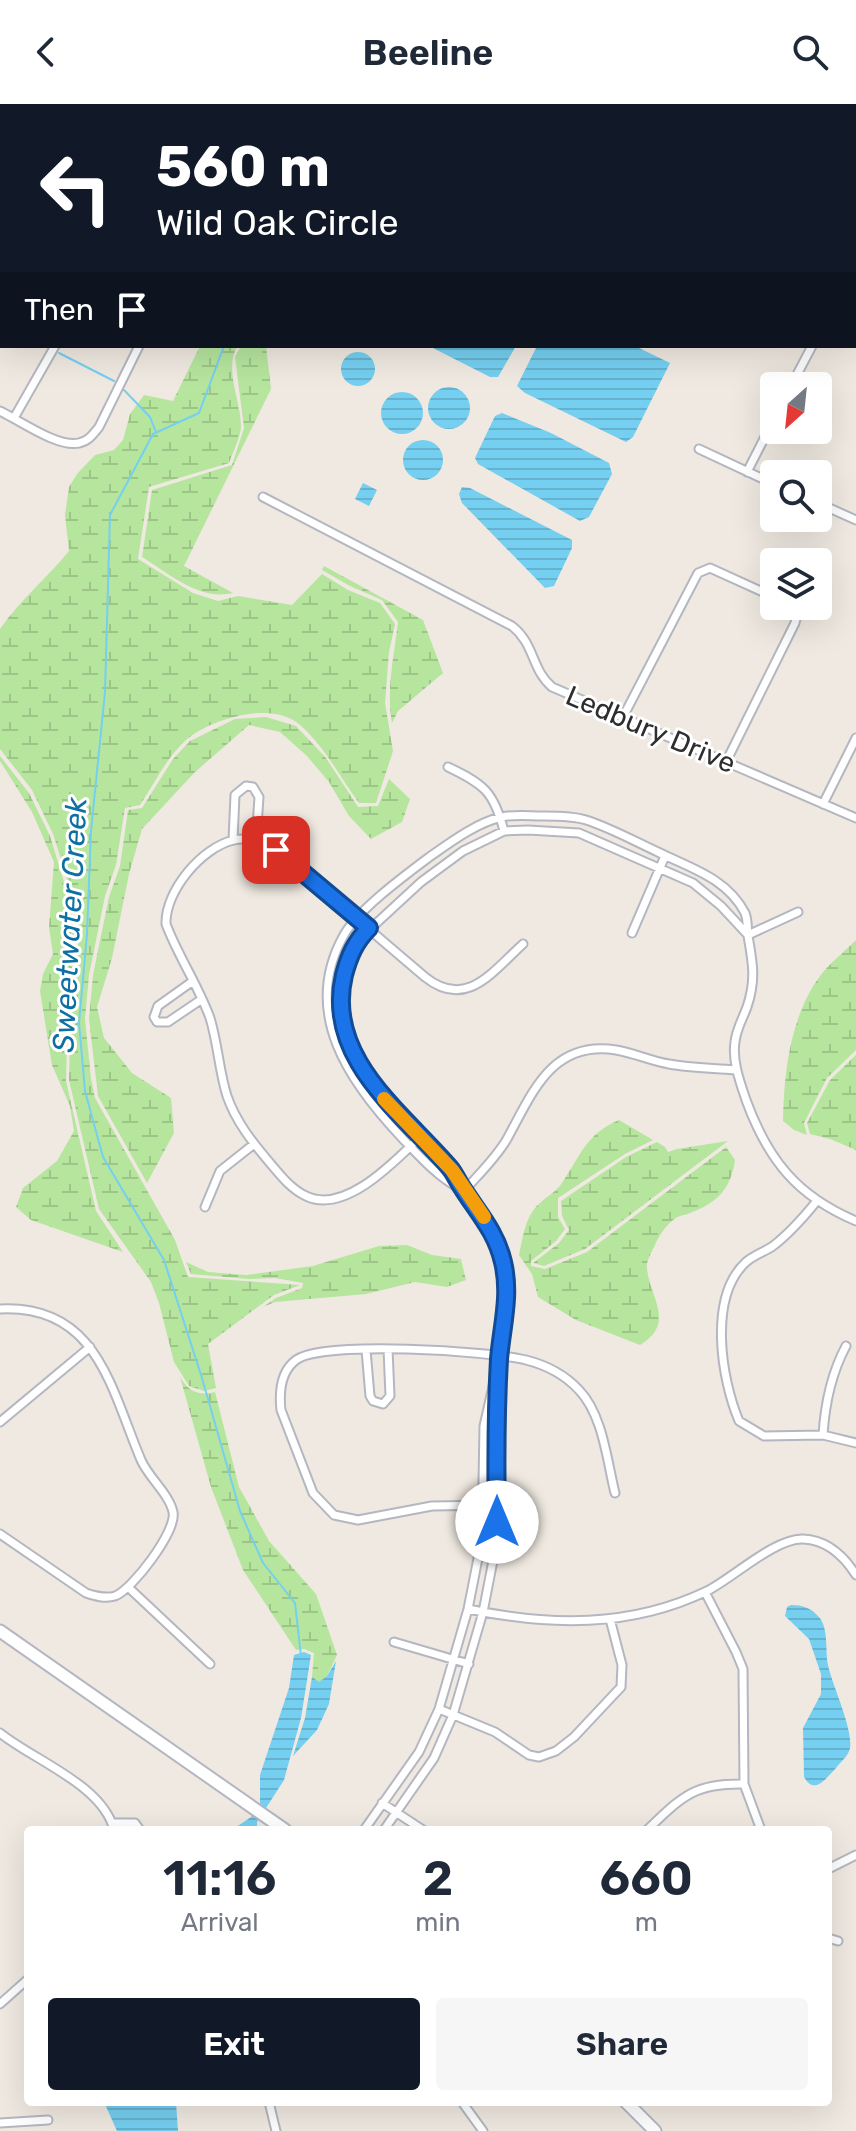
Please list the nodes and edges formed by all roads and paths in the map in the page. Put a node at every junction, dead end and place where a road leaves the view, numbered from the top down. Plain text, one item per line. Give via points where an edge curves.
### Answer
1 (54, 348) edge
2 (138, 348) edge
3 (811, 348) edge
4 (798, 372) edge
5 (0, 411) edge
6 (14, 418) junction
7 (761, 444) edge
8 (699, 449) dead end
9 (747, 472) junction
10 (760, 478) edge
11 (263, 497) dead end
12 (832, 509) edge
13 (856, 520) edge
14 (760, 591) edge
15 (796, 620) edge
16 (623, 717) junction
17 (856, 738) edge
18 (726, 762) junction
19 (448, 767) dead end
20 (823, 804) junction
21 (501, 817) junction
22 (856, 818) edge
23 (504, 831) junction
24 (233, 840) junction
25 (256, 841) junction
26 (665, 856) junction
27 (659, 869) junction
28 (798, 912) dead end
29 (357, 918) junction
30 (369, 928) junction
31 (632, 933) dead end
32 (748, 935) junction
33 (523, 944) dead end
34 (193, 981) junction
35 (202, 999) junction
36 (355, 1056) junction
37 (343, 1062) junction
38 (736, 1070) junction
39 (420, 1137) junction
40 (254, 1144) junction
41 (410, 1147) junction
42 (464, 1191) junction
43 (816, 1202) junction
44 (205, 1207) dead end
45 (856, 1221) edge
46 (0, 1309) edge
47 (846, 1346) dead end
48 (90, 1347) junction
49 (388, 1349) junction
50 (366, 1350) junction
51 (500, 1355) junction
52 (0, 1422) edge
53 (823, 1435) junction
54 (856, 1443) edge
55 (615, 1493) dead end
56 (481, 1505) junction
57 (497, 1505) junction
58 (0, 1534) edge
59 (856, 1575) edge
60 (128, 1587) junction
61 (705, 1592) junction
62 (468, 1609) junction
63 (483, 1612) junction
64 (610, 1619) junction
65 (0, 1631) edge
66 (394, 1642) dead end
67 (454, 1659) junction
68 (210, 1664) dead end
69 (469, 1664) junction
70 (439, 1709) junction
71 (453, 1715) junction
72 (0, 1733) edge
73 (744, 1784) junction
74 (382, 1803) junction
75 (397, 1813) junction
76 (113, 1826) edge
77 (137, 1826) edge
78 (279, 1826) edge
79 (367, 1826) edge
80 (387, 1826) edge
81 (417, 1826) edge
82 (652, 1826) edge
83 (759, 1826) edge
84 (856, 1855) edge
85 (832, 1867) edge
86 (832, 1939) edge
87 (838, 1941) dead end
88 (24, 1983) edge
89 (0, 2004) edge
90 (270, 2106) edge
91 (465, 2106) edge
92 (630, 2106) edge
93 (48, 2120) dead end
94 (0, 2123) edge
95 (276, 2131) edge
96 (483, 2131) edge
97 (655, 2131) edge

1 - 6 street
2 - 6 street via 99,427 82,443 57,441
3 - 4 street
5 - 6 street
7 - 9 street
8 - 9 street
9 - 10 street
11 - 16 street, Ledbury Drive via 512,626 528,642 547,682
12 - 13 street
14 - 16 street via 710,568 698,573
15 - 18 street
16 - 18 street, Ledbury Drive
17 - 20 street
18 - 20 street, Ledbury Drive
19 - 21 street via 481,784
20 - 22 street, Ledbury Drive
21 - 23 street
21 - 26 street via 583,819
21 - 29 street via 455,838
23 - 27 street via 579,833
23 - 30 street via 463,851
24 - 25 street
24 - 25 street via 235,795 246,786 259,797
24 - 34 street via 185,875 166,908 166,924
25 - 29 street via 276,850
26 - 27 street
26 - 32 street via 700,870 732,896 746,915
27 - 31 street
27 - 32 street via 707,892
28 - 32 street
29 - 30 street
29 - 37 street via 344,935 328,985 332,1032
30 - 33 street via 447,990 480,983
30 - 36 street via 356,942 341,987 340,1005
32 - 38 street via 754,976 735,1042
34 - 35 street
34 - 35 street via 158,1006 154,1017 168,1022
35 - 40 street via 227,1096
36 - 37 street
36 - 39 street via 389,1105
37 - 41 street
38 - 42 street via 667,1064 615,1050 576,1054 552,1068 530,1092 506,1141
38 - 43 street via 771,1153
39 - 41 street
39 - 42 street
40 - 41 street via 288,1184 307,1197 323,1199 366,1184
40 - 44 street via 220,1171
41 - 42 street via 444,1180
42 - 51 street via 492,1230 503,1260 507,1283
43 - 45 street
43 - 53 street via 796,1227 736,1273 721,1319 726,1379 739,1421 764,1436
46 - 48 street via 51,1316
47 - 53 street via 827,1395
48 - 52 street
48 - 60 street via 103,1365 147,1474 173,1511 165,1541
49 - 50 street
49 - 50 street via 390,1396 383,1404 370,1396
49 - 51 street
50 - 56 street via 306,1354 287,1369 282,1381 281,1410 318,1500 334,1515 358,1520 432,1506
51 - 55 street via 545,1366 586,1399
51 - 56 street via 484,1426
51 - 57 street
53 - 54 street
56 - 57 street
56 - 62 street via 482,1538
57 - 63 street via 497,1540
58 - 60 street via 86,1593 117,1596
59 - 61 street via 837,1552 801,1539 769,1551
60 - 68 street
61 - 64 street via 665,1608
61 - 73 street via 743,1669
62 - 63 street
62 - 67 street
63 - 64 street via 550,1622
63 - 69 street
64 - 71 street via 622,1665 621,1687 556,1751 529,1755 495,1732
65 - 78 main road
66 - 67 street
67 - 69 street
67 - 70 street
69 - 71 street
70 - 71 street
70 - 74 street via 419,1752
71 - 75 street via 434,1758
72 - 76 street via 91,1792
73 - 82 street via 719,1783 692,1791
73 - 83 street
74 - 75 street
74 - 79 street
75 - 80 street
75 - 81 street
76 - 77 street
84 - 85 street
86 - 87 street
88 - 89 street
90 - 95 street
91 - 96 street
92 - 97 main road
93 - 94 street

